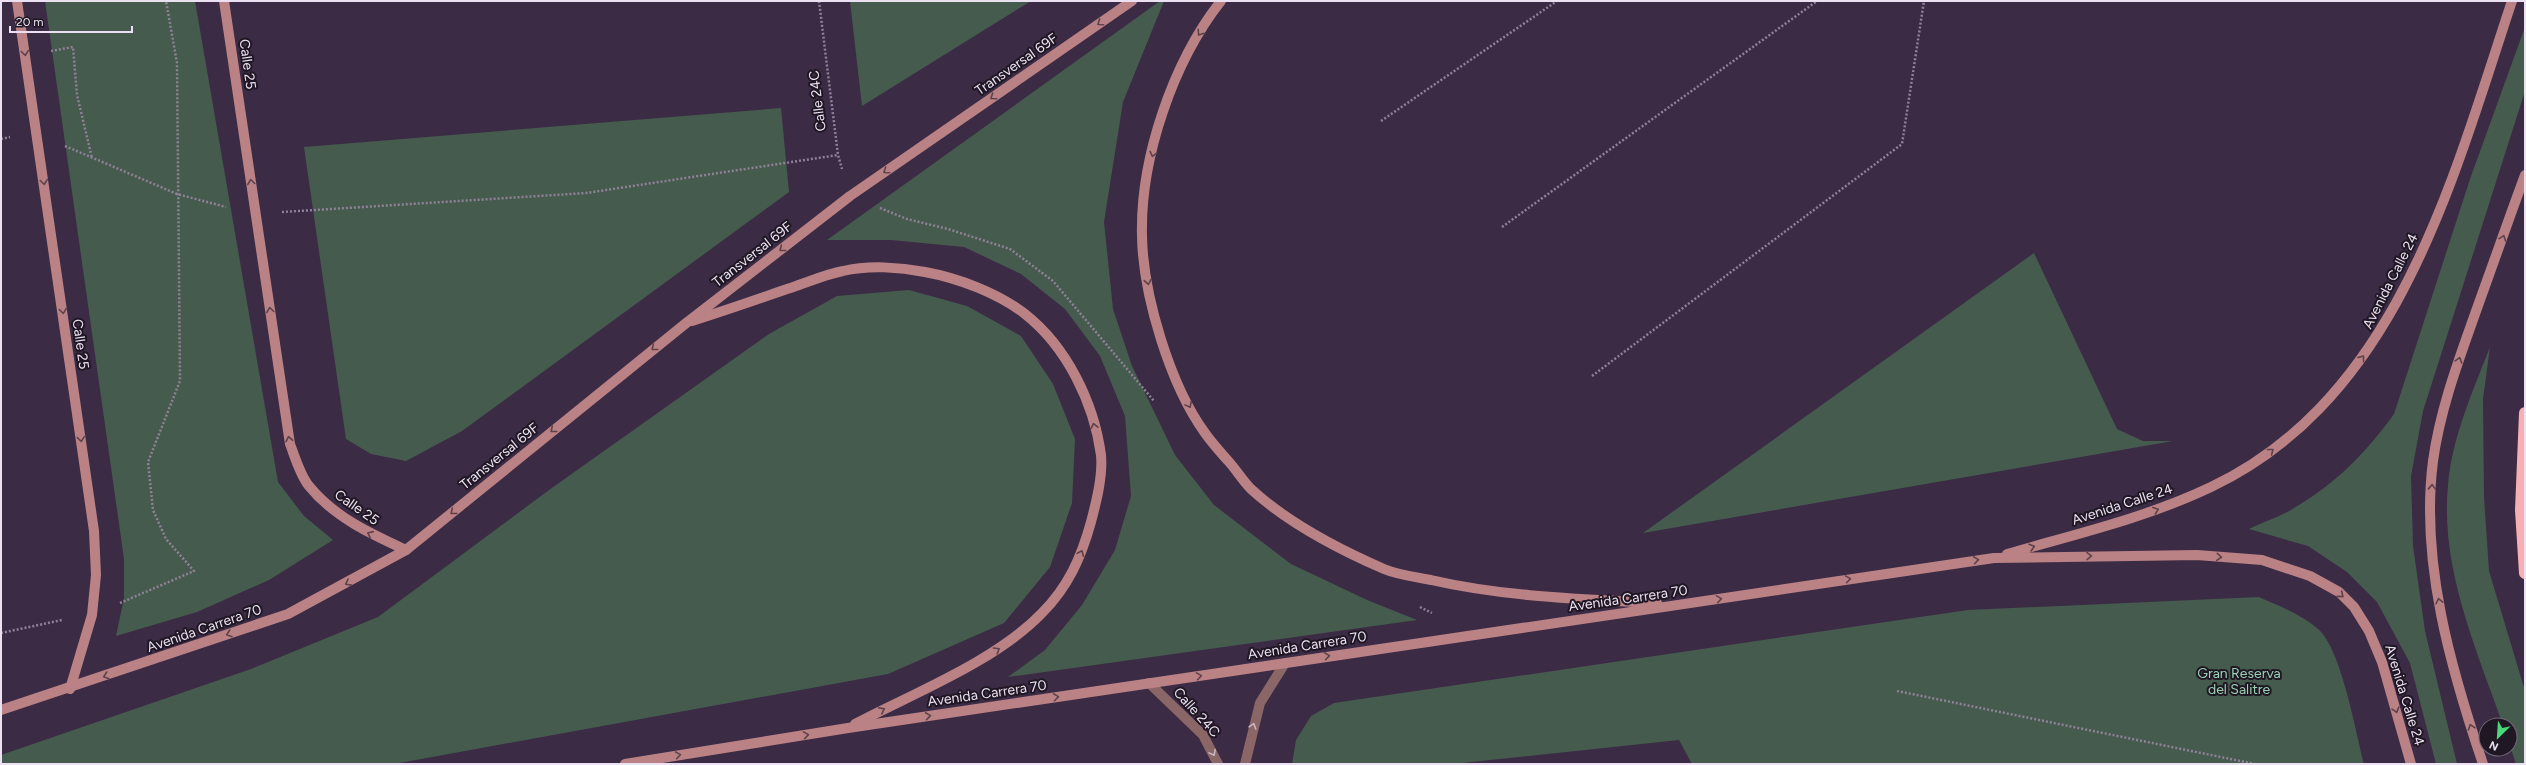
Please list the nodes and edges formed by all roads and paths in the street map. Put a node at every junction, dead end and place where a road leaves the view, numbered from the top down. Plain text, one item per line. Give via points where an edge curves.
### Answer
1 (17, 1) edge
2 (166, 1) edge
3 (224, 1) edge
4 (819, 1) edge
5 (1132, 1) edge
6 (1221, 1) edge
7 (1556, 1) edge
8 (1817, 1) edge
9 (1924, 1) edge
10 (2512, 1) edge
11 (25, 56) junction
12 (1381, 121) dead end
13 (37, 134) junction
14 (838, 155) junction
15 (92, 158) junction
16 (2525, 175) edge
17 (177, 194) junction
18 (850, 196) junction
19 (256, 215) junction
20 (1502, 227) dead end
21 (684, 324) junction
22 (1592, 376) dead end
23 (2525, 413) edge
24 (406, 550) junction
25 (1994, 558) junction
26 (2525, 573) edge
27 (1680, 604) junction
28 (92, 615) junction
29 (1, 633) edge
30 (1285, 663) junction
31 (1149, 683) junction
32 (70, 689) junction
33 (1897, 691) dead end
34 (1, 710) edge
35 (848, 728) junction
36 (625, 764) edge
37 (1218, 764) edge
38 (1245, 764) edge
39 (2255, 764) edge
40 (2412, 764) edge
41 (2483, 764) edge

1 -> 11 main road, Calle 25
2 - 17 path via 177,63
19 -> 3 main road, Calle 25
4 - 14 path, Calle 24C
5 -> 18 main road, Transversal 69F
6 -> 27 main road via 1192,46 1173,82 1144,188 1142,237 1148,282 1158,326 1174,376 1204,431 1251,489 1306,530 1386,570 1466,588 1541,597
7 - 12 path
8 - 20 path
9 - 22 path via 1902,144
25 -> 10 main road, Avenida Calle 24 via 2156,511 2212,487 2270,452 2310,418 2346,379 2376,340 2401,296 2439,210
11 - 13 main road, Calle 25
11 - 15 path via 73,48 77,96
13 - 15 path
13 -> 28 main road, Calle 25 via 94,531 96,576
14 - 18 path, Calle 24C
14 - 19 path via 586,193
15 - 17 path
41 -> 16 main road via 2462,700 2437,590 2431,526 2433,462 2443,408
17 - 19 path
17 - 28 path via 180,381 148,462 153,510 158,522 166,539 194,571
18 -> 21 main road, Transversal 69F
24 -> 19 main road, Calle 25 via 363,531 333,509 308,485 290,444
21 -> 24 main road, Transversal 69F
35 -> 21 main road via 1001,648 1042,614 1068,583 1084,546 1096,504 1101,457 1093,419 1076,377 1057,347 1025,314 990,294 926,272 886,268 844,270
23 - 26 highway via 2520,510
24 -> 32 main road, Avenida Carrera 70 via 288,614
27 -> 25 main road, Avenida Carrera 70
25 -> 40 main road, Avenida Calle 24 via 2197,555 2262,560 2310,576 2339,592 2354,607 2369,631 2382,662
30 -> 27 main road, Avenida Carrera 70
28 - 29 path
28 - 32 main road, Calle 25
31 -> 30 main road, Avenida Carrera 70
38 -> 30 street via 1260,703
35 -> 31 main road, Avenida Carrera 70
31 -> 37 street, Calle 24C via 1203,735
32 - 34 main road, Avenida Carrera 70
33 - 39 path
36 -> 35 main road, Avenida Carrera 70

